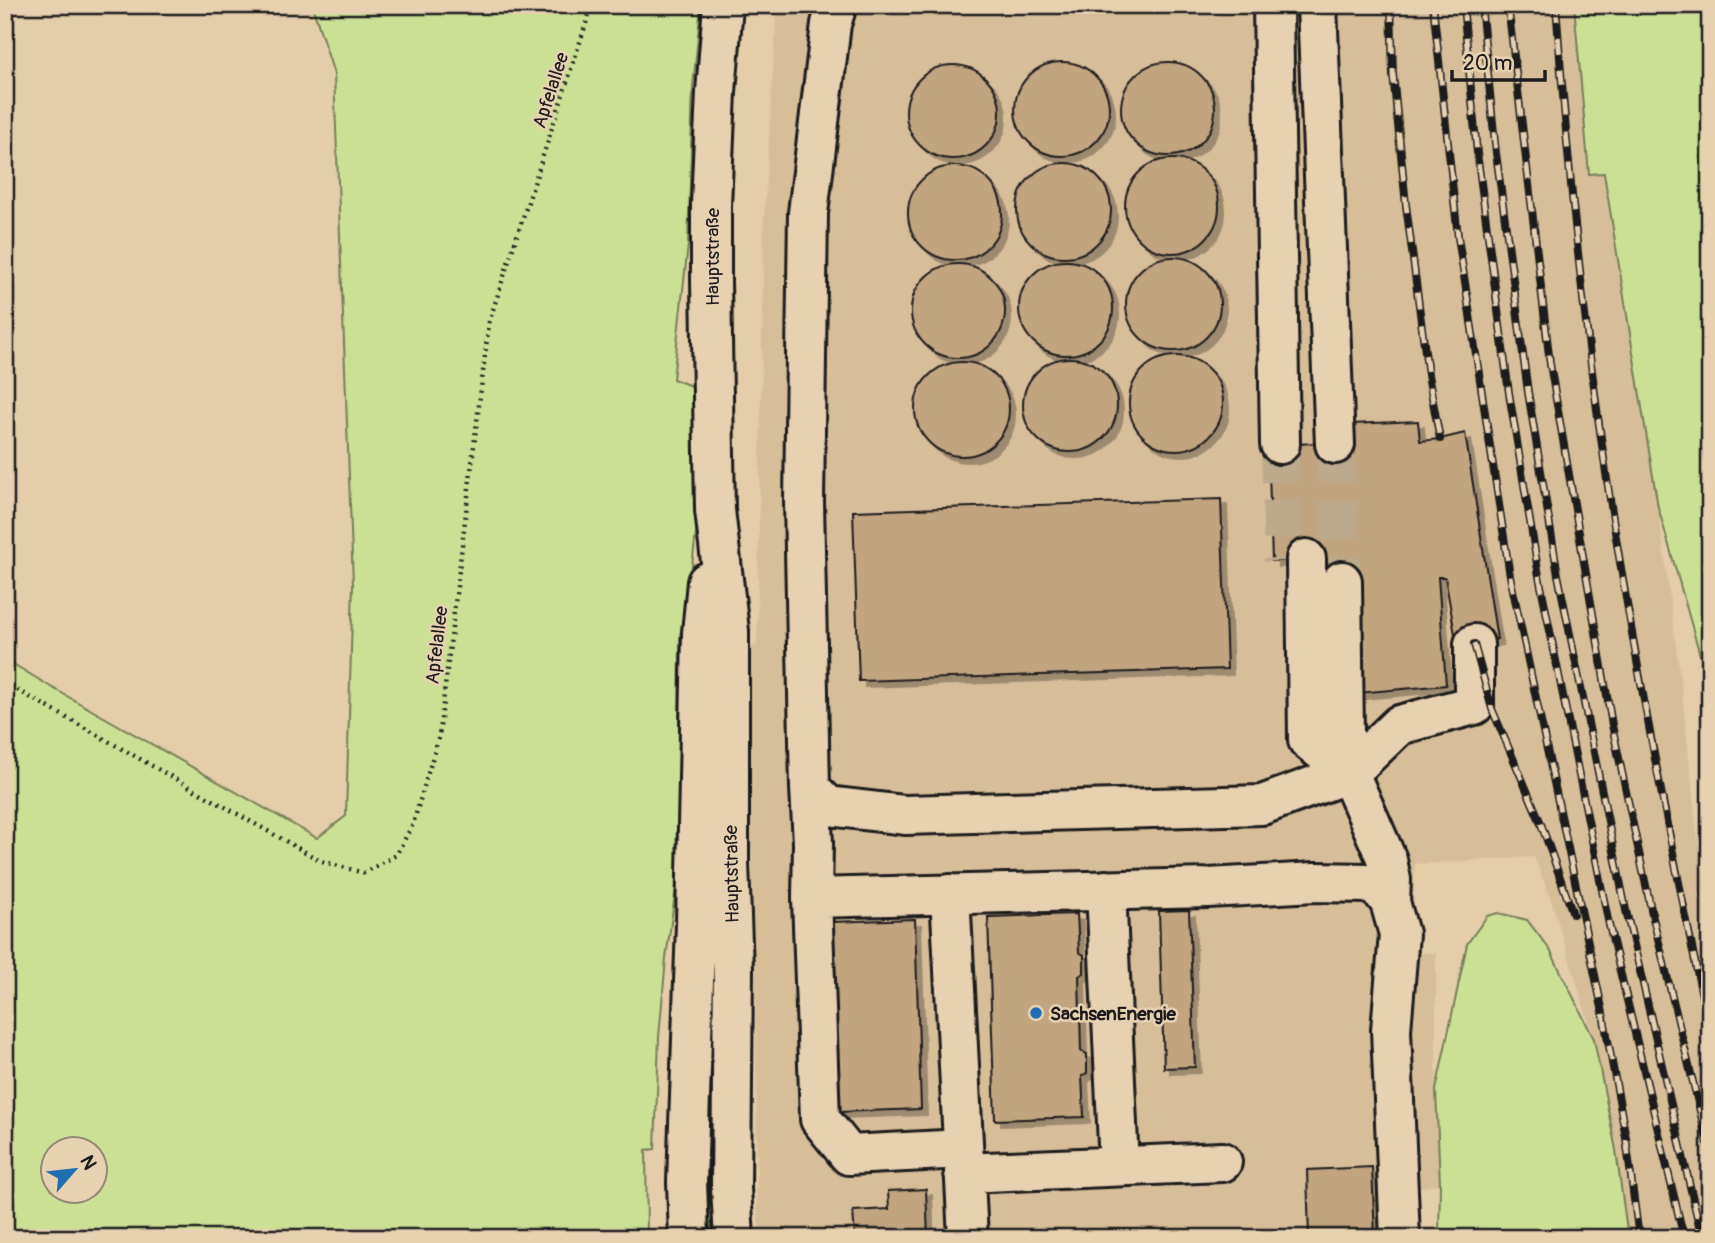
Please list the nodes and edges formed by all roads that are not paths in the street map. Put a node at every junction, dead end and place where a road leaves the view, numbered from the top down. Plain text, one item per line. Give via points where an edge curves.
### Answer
1 (723, 5) edge
2 (837, 5) edge
3 (1273, 5) edge
4 (1292, 5) edge
5 (1317, 5) edge
6 (1306, 444) junction
7 (715, 510) junction
8 (1294, 560) tunnel mouth
9 (1342, 581) tunnel mouth
10 (1474, 645) dead end
11 (1349, 772) junction
12 (810, 788) junction
13 (1105, 890) junction
14 (950, 894) junction
15 (812, 898) junction
16 (1390, 902) junction
17 (964, 1161) junction
18 (1222, 1162) dead end
19 (1119, 1166) junction
20 (689, 1238) edge
21 (734, 1238) edge
22 (968, 1238) edge
23 (1400, 1238) edge

1 - 7 main road, Hauptstraße via 711,205
2 - 12 main road via 808,213 804,502 821,644
3 - 6 main road
4 - 6 main road
5 - 6 main road
7 - 20 main road, Hauptstraße via 702,633
7 - 21 main road, Hauptstraße via 729,631
8 - 11 main road via 1286,718
9 - 11 main road via 1344,734
10 - 11 main road via 1474,705 1399,726
11 - 12 main road via 1262,805 1158,809 905,815 828,806
11 - 16 main road via 1387,860
12 - 15 main road
13 - 14 main road
13 - 16 main road via 1369,883
13 - 19 main road
14 - 15 main road
14 - 17 main road
15 - 17 main road via 820,1119 849,1155
16 - 23 main road via 1399,934 1391,1030
17 - 19 main road
17 - 22 main road
18 - 19 main road

